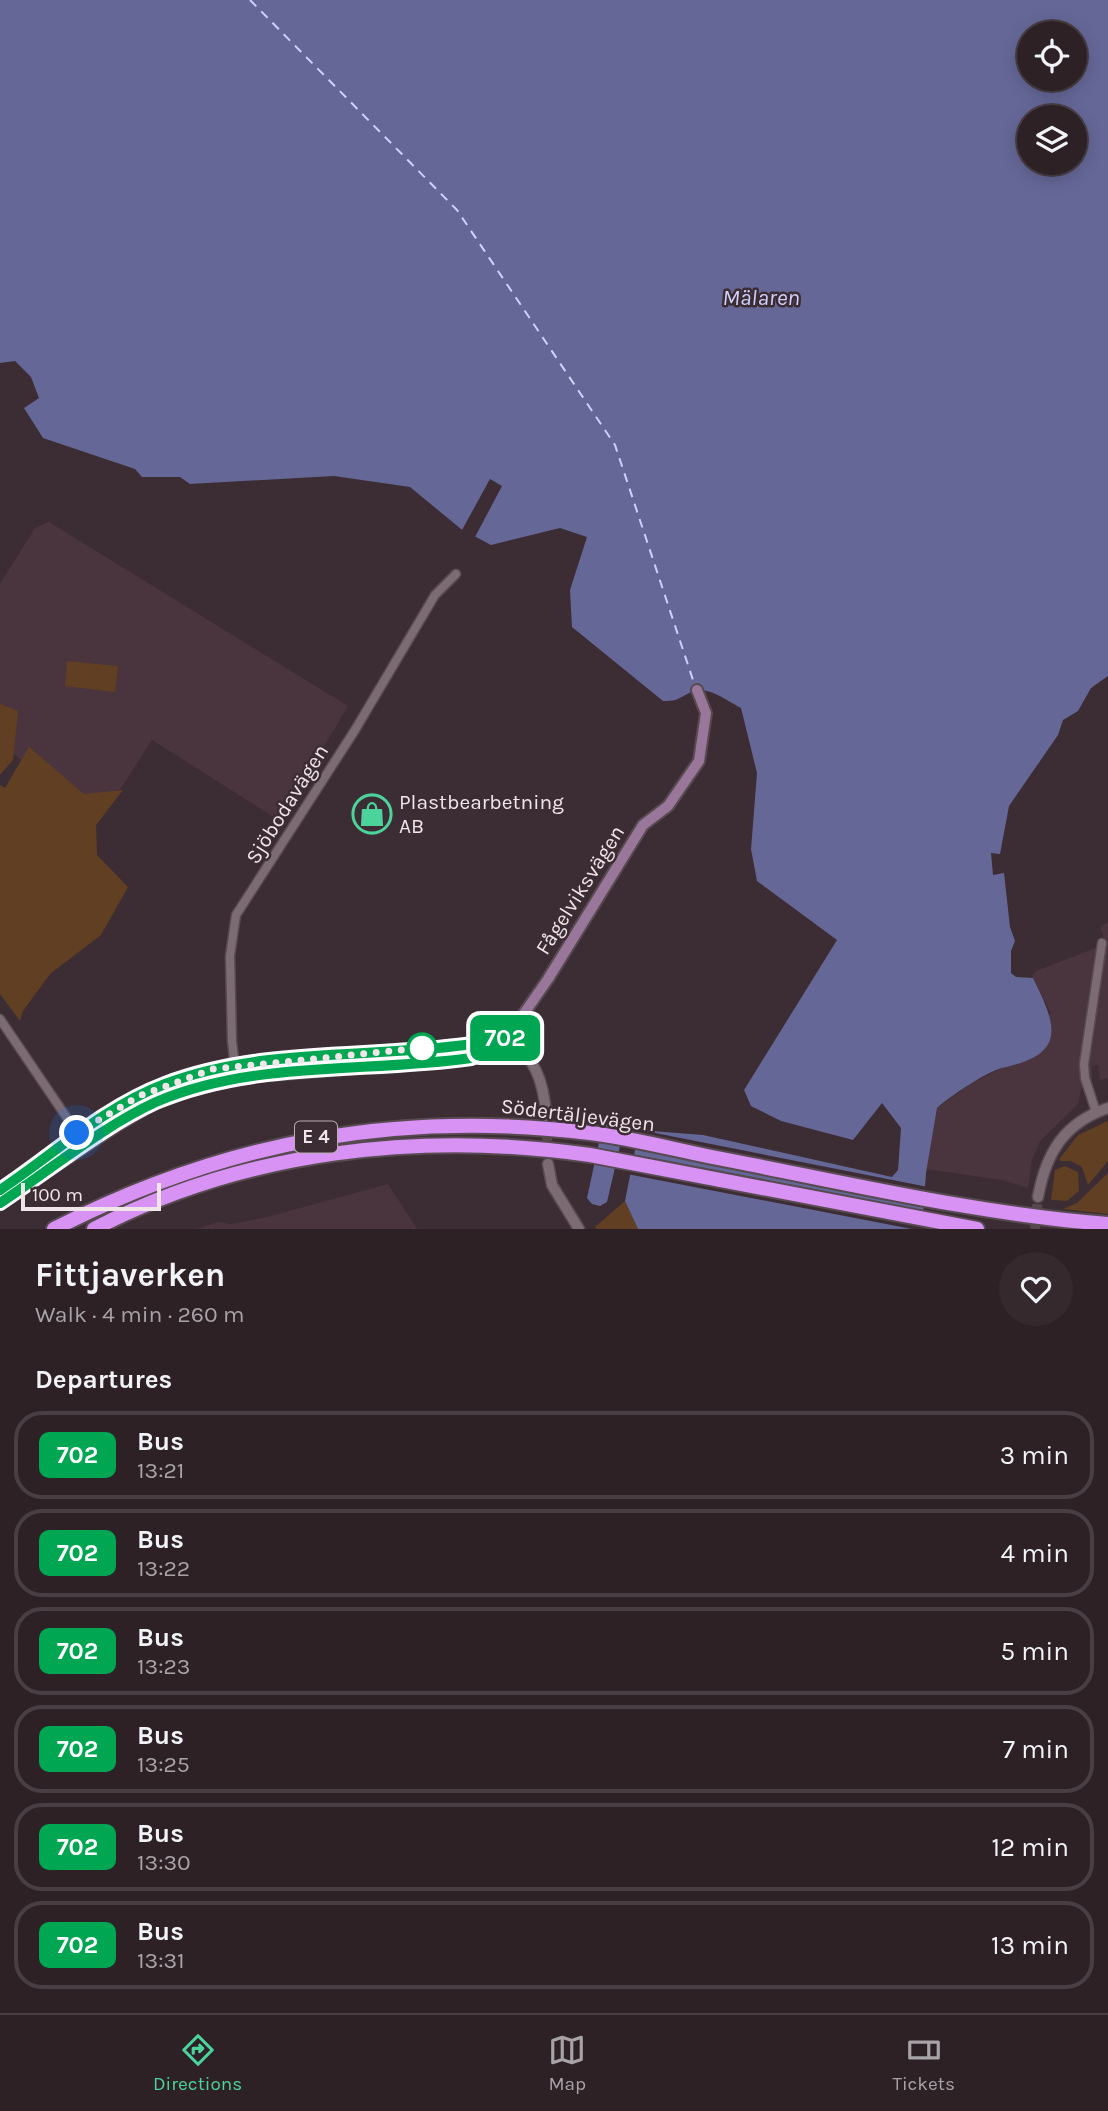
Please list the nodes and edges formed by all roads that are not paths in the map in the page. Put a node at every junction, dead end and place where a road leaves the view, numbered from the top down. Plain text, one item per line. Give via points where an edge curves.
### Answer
1 (456, 575) dead end
2 (697, 690) dead end
3 (1102, 943) dead end
4 (0, 1019) edge
5 (507, 1036) junction
6 (234, 1065) junction
7 (236, 1078) junction
8 (1108, 1108) edge
9 (1096, 1112) junction
10 (546, 1116) tunnel mouth
11 (77, 1133) junction
12 (86, 1146) junction
13 (548, 1164) tunnel mouth
14 (0, 1190) edge
15 (1038, 1197) tunnel mouth
16 (0, 1203) edge
17 (1108, 1224) edge
18 (54, 1229) edge
19 (94, 1229) edge
20 (579, 1229) edge
21 (977, 1229) edge

1 - 6 street, Sjöbodavägen via 435,595 236,915 230,956
2 - 5 main road, Fågelviksvägen via 706,713 699,761 668,806 643,825 548,979
3 - 9 street via 1084,1064
4 - 11 street
5 - 6 main road via 465,1045
5 - 7 main road, Fågelviksvägen via 491,1050 471,1058
5 - 10 street via 540,1074
6 - 7 street, Sjöbodavägen
6 - 11 main road via 164,1084
7 - 12 main road, Fågelviksvägen via 155,1103
8 - 9 street
9 - 15 street via 1058,1140
11 - 12 street
11 - 14 main road
12 - 16 main road, Fågelviksvägen
13 - 20 street via 555,1192
17 - 18 highway, Södertäljevägen / E 4 via 943,1201 593,1134 451,1125 296,1140 178,1174
19 - 21 highway, Södertäljevägen / E 4 via 185,1190 243,1172 355,1150 476,1144 590,1155

